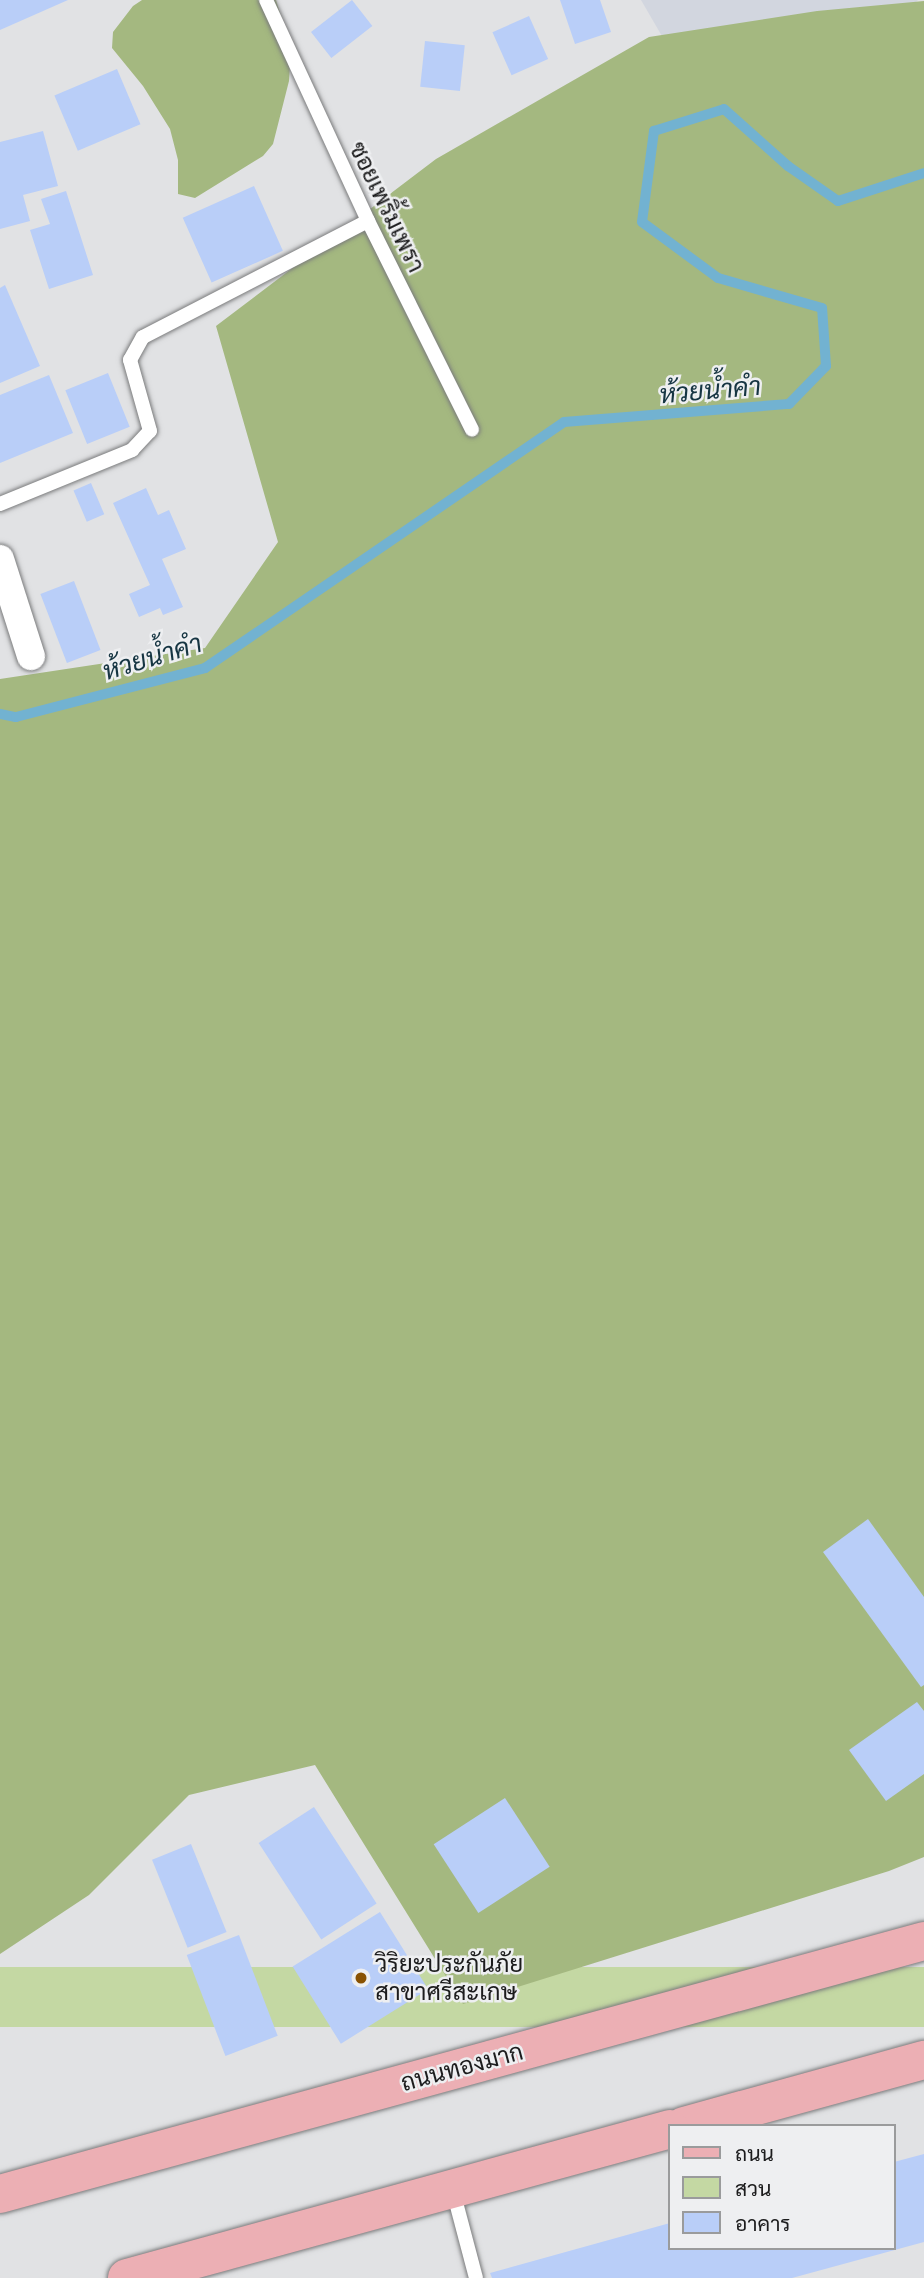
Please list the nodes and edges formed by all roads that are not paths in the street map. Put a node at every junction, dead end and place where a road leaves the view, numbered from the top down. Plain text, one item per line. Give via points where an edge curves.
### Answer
1 (266, 0) edge
2 (368, 221) junction
3 (472, 430) dead end
4 (0, 504) edge
5 (0, 559) edge
6 (31, 656) dead end
7 (924, 1941) edge
8 (924, 2060) edge
9 (691, 2124) edge
10 (668, 2130) edge
11 (452, 2189) junction
12 (0, 2194) edge
13 (127, 2278) edge
14 (476, 2278) edge

1 - 2 lane, ซอยเพริ้มเพรา
2 - 3 lane, ซอยเพริ้มเพรา
2 - 4 lane via 143,337 130,360 150,431 132,450
5 - 6 street
7 - 12 main road, ถนนทองมาก
8 - 9 main road
10 - 11 main road
11 - 13 main road
11 - 14 lane

